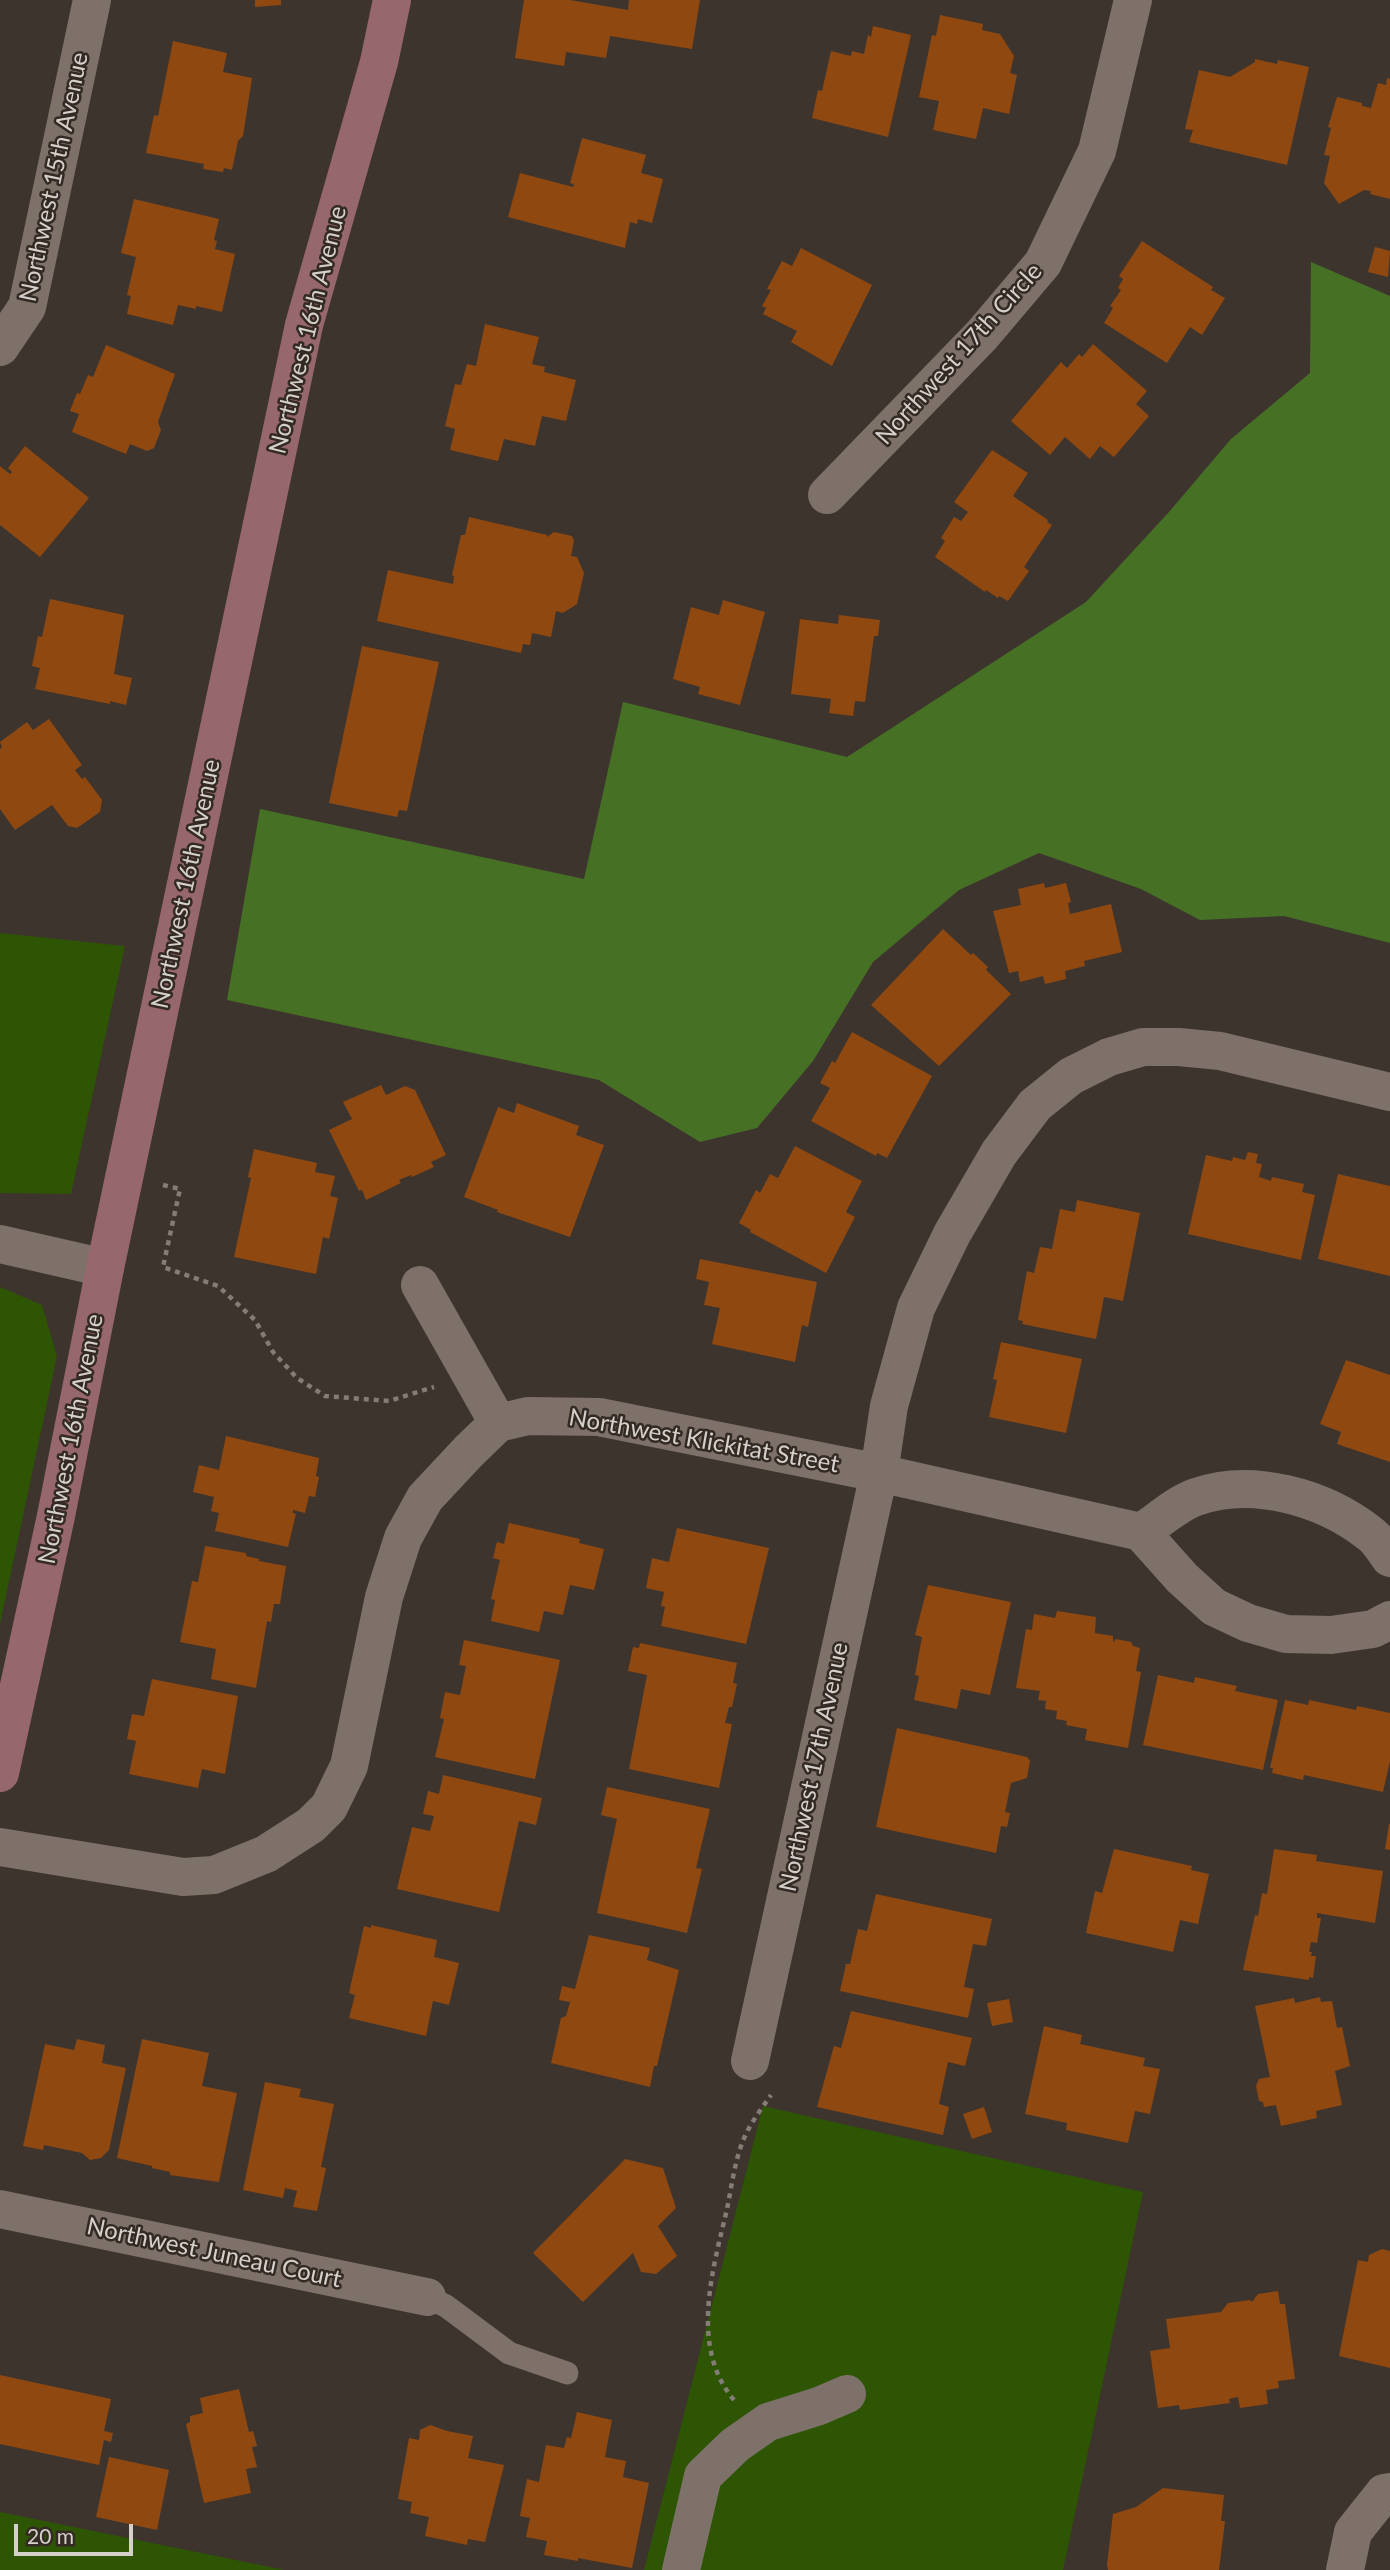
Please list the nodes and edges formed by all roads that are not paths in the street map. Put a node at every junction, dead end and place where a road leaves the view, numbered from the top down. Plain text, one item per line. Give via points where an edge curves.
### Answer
1 (92, 0) edge
2 (392, 0) edge
3 (1133, 0) edge
4 (0, 347) edge
5 (827, 495) dead end
6 (1390, 1092) edge
7 (0, 1244) edge
8 (105, 1268) junction
9 (420, 1285) dead end
10 (498, 1423) junction
11 (879, 1473) junction
12 (1141, 1532) junction
13 (1390, 1558) edge
14 (1390, 1620) edge
15 (0, 1773) edge
16 (0, 1847) edge
17 (750, 2061) road end
18 (0, 2209) edge
19 (427, 2297) joint
20 (568, 2373) dead end
21 (847, 2394) dead end
22 (1390, 2492) edge
23 (681, 2570) edge
24 (1345, 2570) edge

1 - 4 street, Northwest 15th Avenue via 27,307
2 - 8 street, Northwest 16th Avenue via 379,62 304,325
3 - 5 street, Northwest 17th Circle via 1097,151 1043,264 982,335
6 - 11 street, Northwest 17th Avenue via 1220,1051 1179,1047 1143,1047 1071,1076 1035,1105 999,1153 916,1308 889,1406
7 - 8 street
8 - 15 street, Northwest 16th Avenue
9 - 10 street
10 - 11 street, Northwest Klickitat Street via 528,1416 598,1417
10 - 16 street via 425,1498 403,1538 384,1597 349,1766 329,1807 311,1825 267,1854 214,1875 183,1877
11 - 12 street, Northwest Klickitat Street
11 - 17 street, Northwest 17th Avenue
12 - 13 street via 1195,1497 1245,1488 1291,1495 1335,1510 1372,1534
12 - 14 street via 1214,1608 1248,1623 1286,1634 1331,1635 1373,1629
18 - 19 street, Northwest Juneau Court
19 - 20 lane via 509,2353
21 - 23 street via 768,2422 734,2445 704,2476
22 - 24 street via 1384,2493 1353,2532

